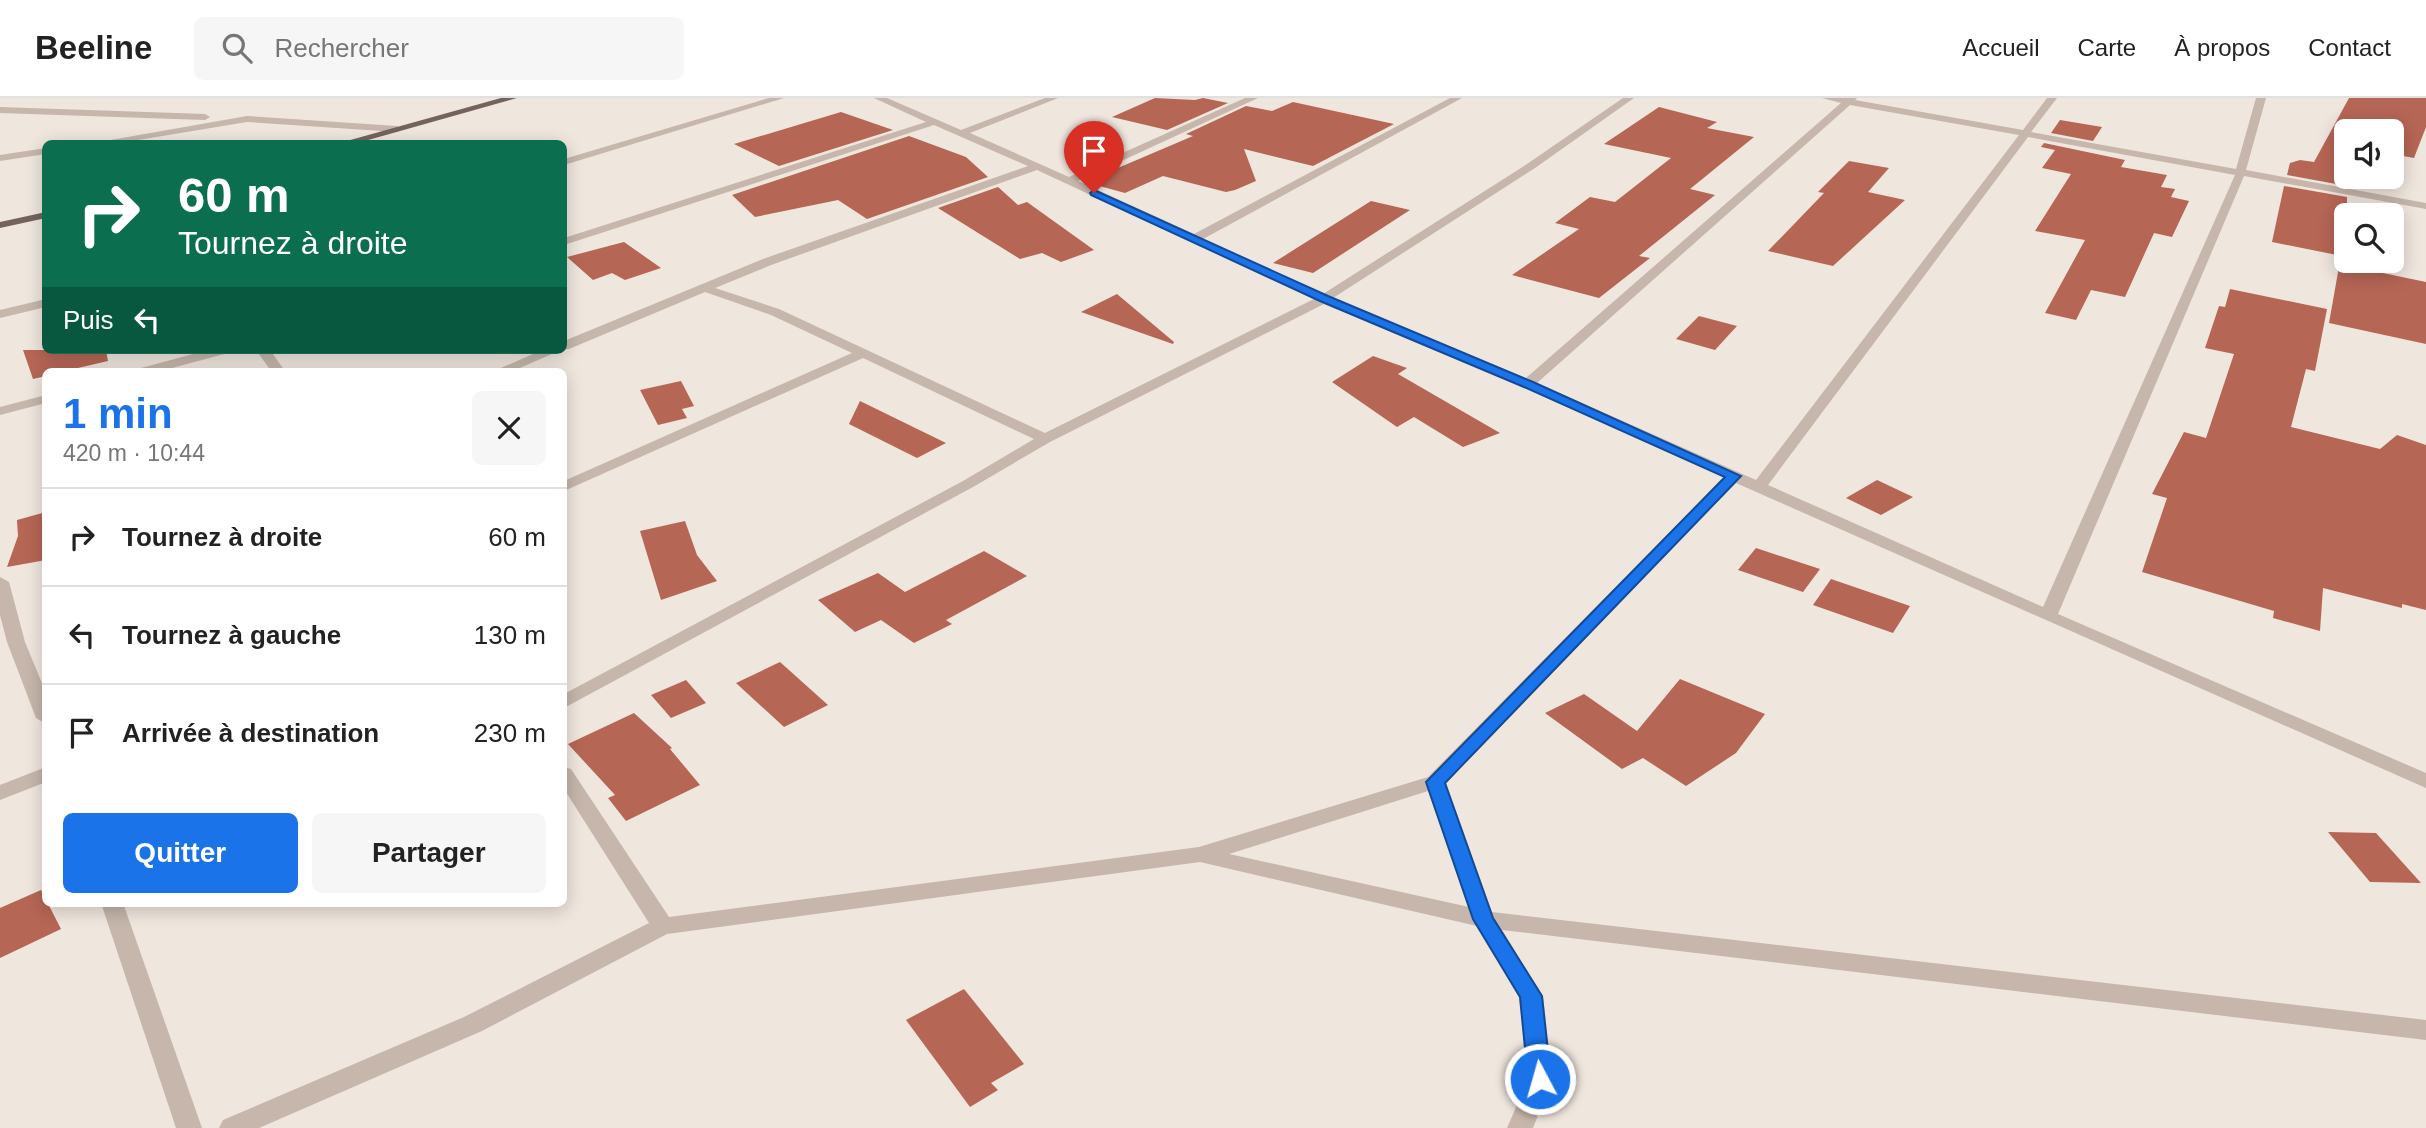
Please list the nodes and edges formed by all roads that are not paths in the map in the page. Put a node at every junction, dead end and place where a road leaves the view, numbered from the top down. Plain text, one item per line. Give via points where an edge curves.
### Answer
1 (512, 98) edge
2 (779, 98) edge
3 (879, 98) edge
4 (1053, 98) edge
5 (1253, 98) edge
6 (1457, 98) edge
7 (1629, 98) edge
8 (1827, 98) edge
9 (2052, 98) edge
10 (2261, 98) edge
11 (1849, 100) edge
12 (0, 110) edge
13 (247, 119) junction
14 (935, 122) junction
15 (397, 129) junction
16 (962, 133) junction
17 (2025, 134) junction
18 (118, 140) edge
19 (356, 140) edge
20 (42, 152) edge
21 (0, 158) edge
22 (567, 161) edge
23 (1037, 166) junction
24 (2241, 174) junction
25 (1069, 181) junction
26 (2426, 205) edge
27 (42, 216) edge
28 (0, 225) edge
29 (1194, 239) junction
30 (567, 241) edge
31 (707, 289) junction
32 (1324, 299) junction
33 (42, 304) edge
34 (0, 314) edge
35 (567, 345) edge
36 (864, 353) junction
37 (208, 354) edge
38 (544, 354) edge
39 (157, 368) edge
40 (509, 368) edge
41 (1528, 384) junction
42 (42, 400) edge
43 (0, 411) edge
44 (1045, 439) junction
45 (1734, 476) junction
46 (567, 485) edge
47 (1759, 486) junction
48 (0, 582) edge
49 (2048, 616) junction
50 (567, 700) edge
51 (42, 708) edge
52 (42, 776) edge
53 (567, 779) edge
54 (2426, 781) edge
55 (1435, 782) junction
56 (0, 793) edge
57 (1199, 855) junction
58 (113, 907) edge
59 (1483, 919) junction
60 (663, 926) junction
61 (2426, 1030) edge
62 (189, 1128) edge
63 (232, 1128) edge
64 (1520, 1128) edge

1 - 15 main road
2 - 22 street
3 - 14 street
4 - 16 street
5 - 25 street
6 - 29 street
7 - 32 street
8 - 11 street
9 - 17 street
10 - 24 street
11 - 17 street
11 - 41 street
12 - 13 street
13 - 15 street
13 - 18 street
14 - 16 street
14 - 30 street
15 - 19 main road
16 - 23 street
17 - 24 street
17 - 47 street
20 - 21 street
23 - 25 street
23 - 31 street via 767,262
24 - 26 street
24 - 49 street
25 - 29 street
27 - 28 main road
29 - 32 street
31 - 35 street
31 - 36 street via 775,312
32 - 41 street
32 - 44 street
33 - 34 street
36 - 44 street
36 - 46 street
37 - 39 street
38 - 40 street
41 - 45 street
42 - 43 street
44 - 50 street
45 - 47 street
45 - 55 street
47 - 49 street
48 - 51 street via 16,642
49 - 54 street
52 - 56 street
53 - 60 street
55 - 57 street
55 - 59 street
57 - 59 street
57 - 60 street
58 - 62 street
59 - 61 street
59 - 64 street via 1531,996 1540,1079
60 - 63 street via 473,1024

